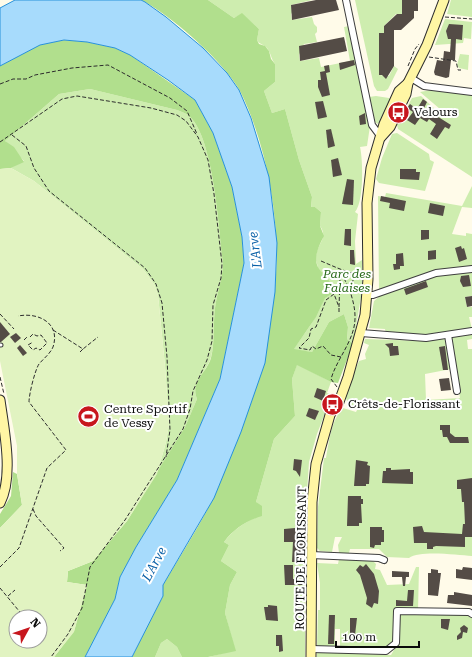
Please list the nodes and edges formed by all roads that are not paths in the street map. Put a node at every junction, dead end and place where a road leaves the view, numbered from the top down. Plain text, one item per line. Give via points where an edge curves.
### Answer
1 (346, 0) edge
2 (444, 0) edge
3 (410, 80) junction
4 (472, 92) edge
5 (381, 137) junction
6 (472, 269) edge
7 (367, 295) junction
8 (472, 331) edge
9 (361, 334) junction
10 (448, 335) junction
11 (457, 391) dead end
12 (0, 400) edge
13 (0, 503) edge
14 (311, 555) junction
15 (384, 560) dead end
16 (472, 614) edge
17 (311, 653) edge

1 - 5 street via 372,125
2 - 3 main road, ROUTE DE FLORISSANT via 433,31
3 - 4 street via 424,86
3 - 5 main road, ROUTE DE FLORISSANT via 399,91
5 - 7 main road, ROUTE DE FLORISSANT via 368,188
6 - 7 street via 436,273
7 - 9 main road, ROUTE DE FLORISSANT
8 - 10 street
9 - 10 street via 426,338
9 - 14 main road, ROUTE DE FLORISSANT via 339,402 331,413 322,440 314,483
10 - 11 street
12 - 13 main road via 7,468 5,491
14 - 15 street
14 - 17 main road, ROUTE DE FLORISSANT
16 - 17 street via 397,611 396,643 386,651

